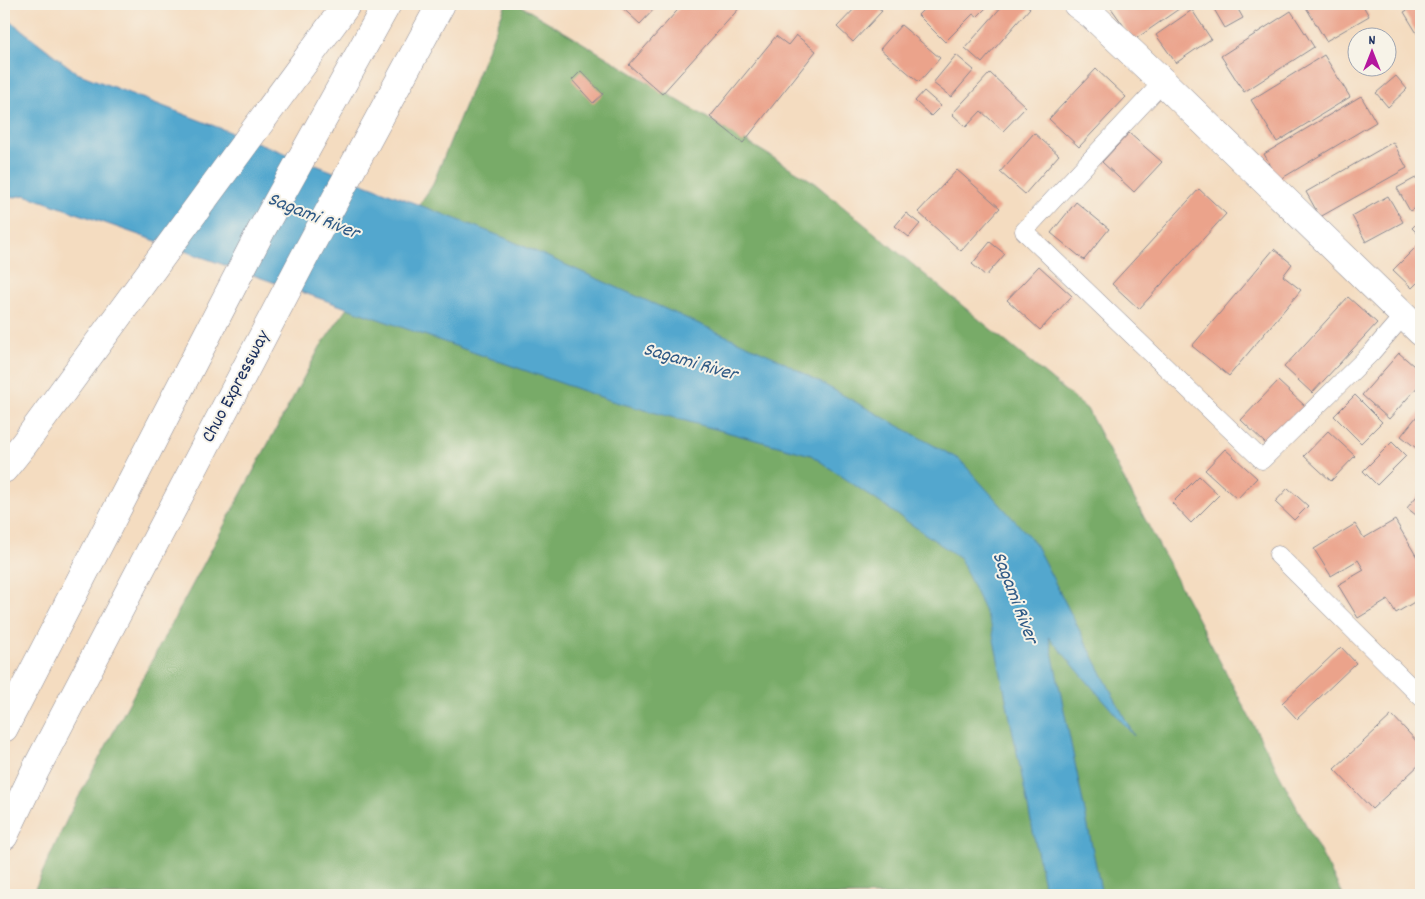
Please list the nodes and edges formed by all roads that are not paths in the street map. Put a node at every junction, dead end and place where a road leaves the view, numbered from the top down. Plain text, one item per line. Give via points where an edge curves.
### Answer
1 (387, 4) edge
2 (441, 4) edge
3 (1077, 4) edge
4 (346, 5) edge
5 (1163, 82) junction
6 (1412, 324) edge
7 (4, 469) edge
8 (1278, 555) dead end
9 (1421, 696) edge
10 (4, 728) edge
11 (4, 836) edge

1 - 10 main road via 261,232
2 - 11 main road, Chuo Expressway via 308,250
3 - 5 main road
4 - 7 main road
5 - 6 main road
5 - 6 lane via 1024,231 1262,460 1372,352
8 - 9 lane

